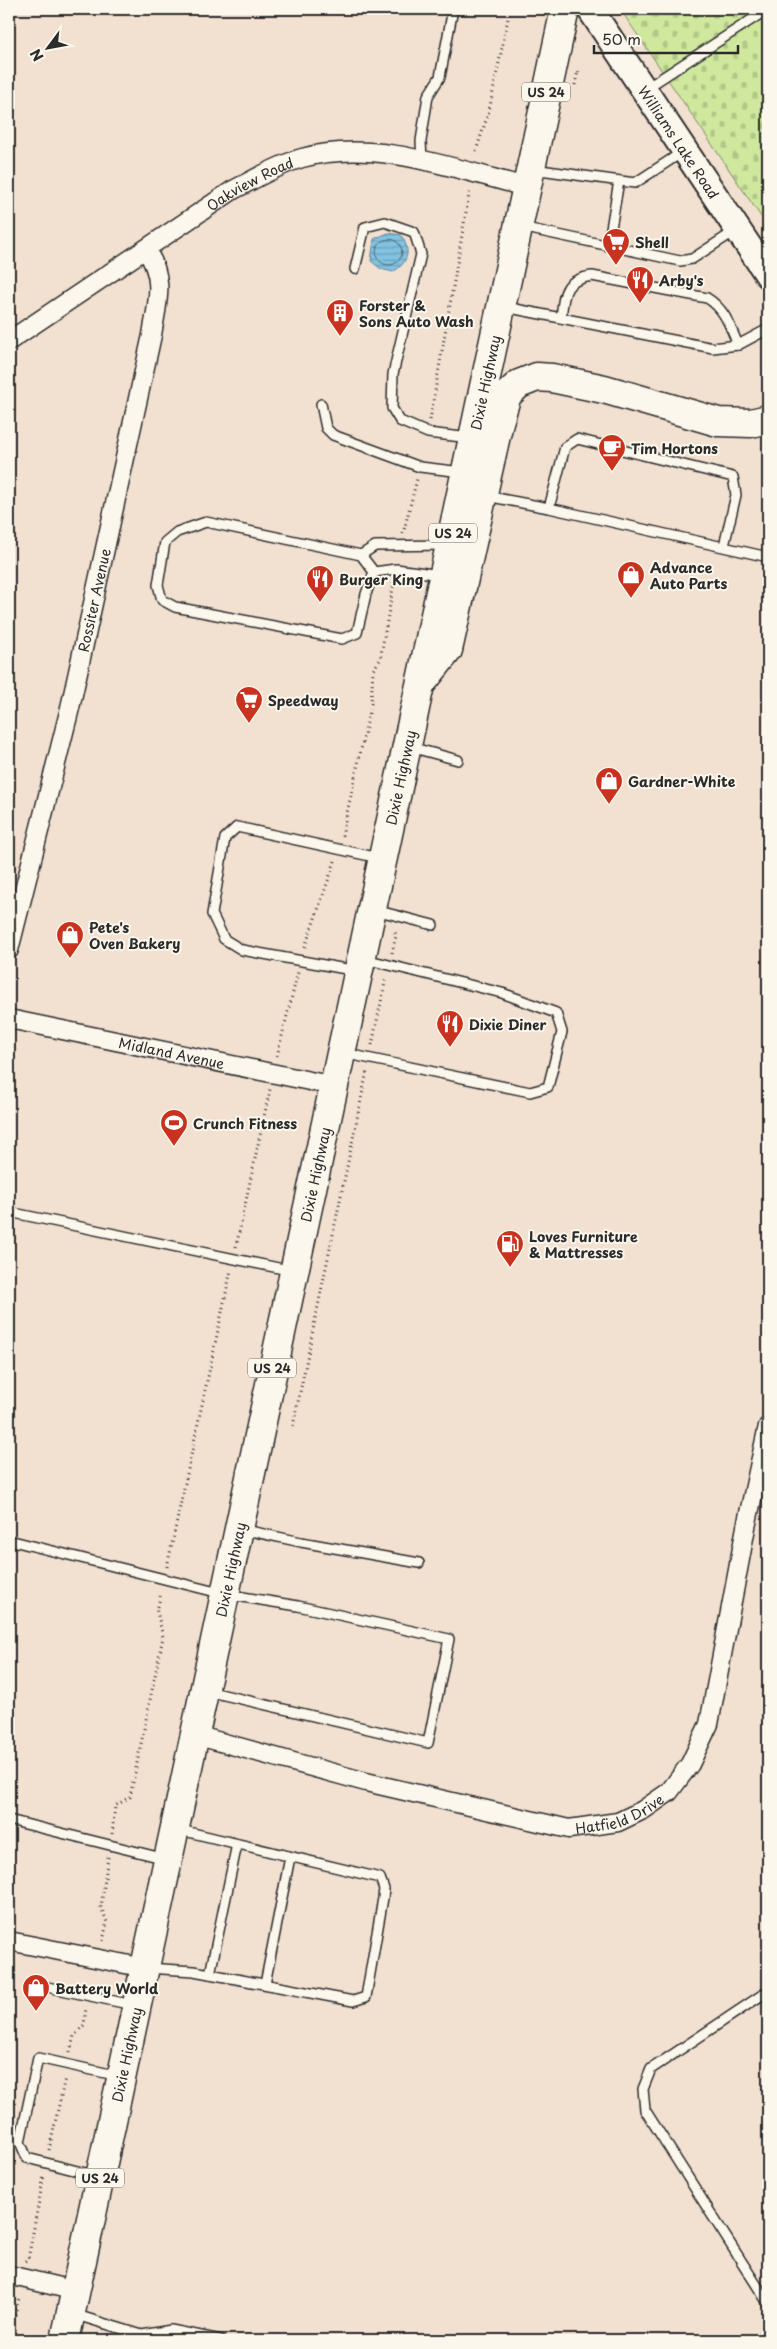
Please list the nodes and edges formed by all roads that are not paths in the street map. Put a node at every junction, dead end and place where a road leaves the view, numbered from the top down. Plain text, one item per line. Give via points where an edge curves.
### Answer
1 (453, 9) edge
2 (564, 9) edge
3 (590, 9) edge
4 (768, 9) edge
5 (644, 90) junction
6 (685, 151) junction
7 (422, 161) junction
8 (528, 178) junction
9 (619, 181) junction
10 (518, 226) junction
11 (738, 230) junction
12 (608, 246) junction
13 (146, 250) junction
14 (355, 269) dead end
15 (768, 275) edge
16 (501, 306) junction
17 (561, 318) junction
18 (768, 329) edge
19 (9, 341) edge
20 (738, 345) junction
21 (321, 404) dead end
22 (768, 419) edge
23 (473, 438) junction
24 (466, 472) junction
25 (483, 496) junction
26 (549, 508) junction
27 (450, 545) junction
28 (724, 546) junction
29 (361, 555) junction
30 (768, 557) edge
31 (374, 572) junction
32 (444, 575) junction
33 (420, 684) junction
34 (406, 746) junction
35 (458, 760) dead end
36 (382, 858) junction
37 (370, 909) junction
38 (433, 926) dead end
39 (9, 950) edge
40 (358, 964) junction
41 (9, 1019) edge
42 (341, 1053) junction
43 (334, 1086) junction
44 (9, 1212) edge
45 (294, 1271) junction
46 (768, 1426) edge
47 (239, 1528) junction
48 (9, 1540) edge
49 (419, 1563) dead end
50 (224, 1594) junction
51 (204, 1690) junction
52 (195, 1735) junction
53 (9, 1820) edge
54 (175, 1828) junction
55 (237, 1844) junction
56 (290, 1857) junction
57 (168, 1859) junction
58 (9, 1941) edge
59 (145, 1968) junction
60 (210, 1974) junction
61 (33, 1984) dead end
62 (265, 1984) junction
63 (768, 1991) edge
64 (137, 2005) junction
65 (121, 2076) junction
66 (100, 2176) junction
67 (15, 2270) edge
68 (73, 2302) junction
69 (768, 2303) edge
70 (142, 2338) edge
71 (65, 2340) edge
72 (221, 2340) edge

1 - 7 lane via 440,77 428,96 421,141
2 - 8 main road, Dixie Highway / US 24
3 - 5 main road, Williams Lake Road
4 - 5 lane
5 - 6 main road, Williams Lake Road
6 - 9 lane via 635,183
6 - 11 main road, Williams Lake Road
7 - 8 street, Oakview Road
7 - 13 street, Oakview Road via 350,150 301,158 233,190
8 - 9 lane
8 - 10 main road, Dixie Highway / US 24
9 - 12 lane
10 - 12 lane
10 - 16 main road, Dixie Highway / US 24
11 - 12 lane via 692,259 680,261
11 - 15 main road, Williams Lake Road
13 - 19 street, Oakview Road
13 - 39 street, Rossiter Avenue via 155,264 159,292 152,335 70,708
14 - 23 lane via 365,227 385,222 414,232 421,254 393,374 392,408 400,421 428,433
16 - 17 lane
16 - 23 main road, Dixie Highway / US 24
17 - 20 lane via 713,348
17 - 20 lane via 567,288 574,280 592,276 707,298 718,305 727,318
18 - 20 lane
21 - 24 lane via 326,428 333,435 420,467
22 - 25 main road via 750,423 718,422 604,389 537,377 519,384 507,395
23 - 24 main road, Dixie Highway / US 24
24 - 27 main road, Dixie Highway / US 24
25 - 26 lane
25 - 33 main road via 448,650
26 - 28 lane
26 - 28 lane via 565,447 576,439 733,477 736,494
27 - 29 lane via 375,546
27 - 32 main road, Dixie Highway / US 24
28 - 30 lane
29 - 31 lane
29 - 31 lane via 206,522 177,532 165,542 158,585 162,600 175,607 342,638 356,633
31 - 32 lane via 396,569
32 - 33 main road, Dixie Highway / US 24
33 - 34 main road, Dixie Highway / US 24
34 - 35 lane
34 - 36 main road, Dixie Highway / US 24
36 - 37 main road, Dixie Highway / US 24
36 - 40 lane via 237,827 225,838 212,914 224,939 242,950 313,963
37 - 38 lane
37 - 40 main road, Dixie Highway / US 24
40 - 42 main road, Dixie Highway / US 24
40 - 42 lane via 502,993 556,1014 562,1032 548,1087 530,1092
41 - 43 street, Midland Avenue
42 - 43 main road, Dixie Highway / US 24
43 - 45 main road, Dixie Highway / US 24
44 - 45 lane
45 - 47 main road, Dixie Highway / US 24
46 - 52 street, Hatfield Drive via 709,1724 690,1764 669,1792 643,1810 618,1822 569,1829 366,1782
47 - 49 lane
47 - 50 main road, Dixie Highway / US 24
48 - 50 lane
50 - 51 main road, Dixie Highway / US 24
50 - 51 lane via 298,1606 449,1640 428,1743
51 - 52 main road, Dixie Highway / US 24
52 - 54 main road, Dixie Highway / US 24
53 - 57 lane
54 - 55 lane
54 - 57 main road, Dixie Highway / US 24
55 - 56 lane
55 - 60 lane
56 - 62 lane
56 - 62 lane via 380,1878 383,1898 366,1997 353,2001
57 - 59 main road, Dixie Highway / US 24
58 - 59 street
59 - 60 lane
59 - 64 main road, Dixie Highway / US 24
60 - 62 lane
61 - 64 lane
63 - 69 lane via 651,2069 643,2089 645,2110
64 - 65 main road, Dixie Highway / US 24
65 - 66 main road, Dixie Highway / US 24
65 - 66 lane via 38,2058 20,2142 27,2158
66 - 68 main road, Dixie Highway / US 24
67 - 68 street
68 - 70 lane
68 - 71 main road, Dixie Highway / US 24
70 - 72 lane via 171,2330

